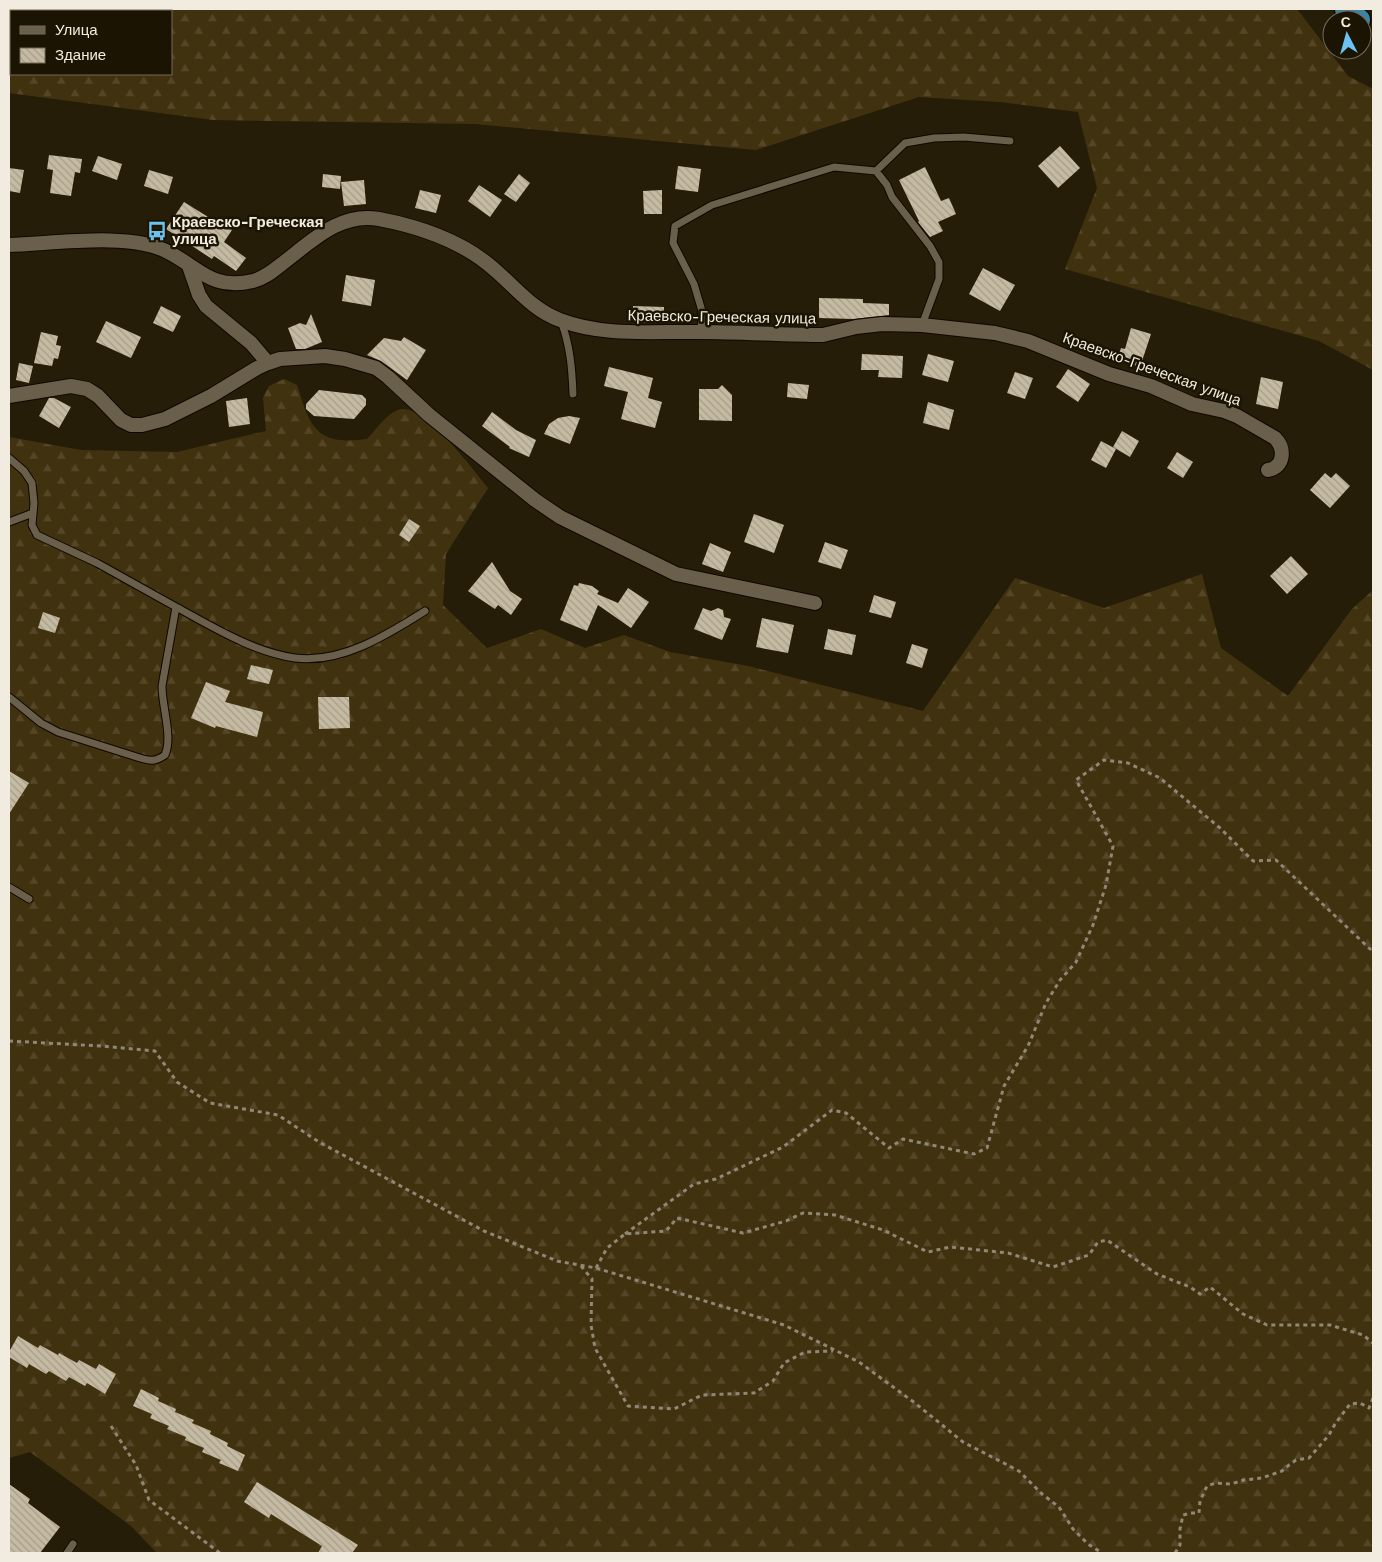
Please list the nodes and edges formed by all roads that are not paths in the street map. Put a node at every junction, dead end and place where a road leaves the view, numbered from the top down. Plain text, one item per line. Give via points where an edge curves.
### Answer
1 (1010, 141) dead end
2 (876, 171) junction
3 (9, 245) edge
4 (189, 266) junction
5 (561, 320) junction
6 (922, 325) junction
7 (701, 332) junction
8 (268, 363) junction
9 (573, 394) dead end
10 (9, 396) edge
11 (9, 458) edge
12 (1268, 470) dead end
13 (33, 513) junction
14 (9, 522) edge
15 (815, 603) dead end
16 (176, 607) junction
17 (425, 611) dead end
18 (9, 697) edge
19 (9, 887) edge
20 (29, 899) dead end
21 (73, 1544) dead end
22 (68, 1553) edge

1 - 2 lane via 964,137 905,143
2 - 6 lane via 939,262 938,279
2 - 7 lane via 834,167 712,206 675,226 673,243 694,284 702,311
3 - 4 street, Краевско-Греческая улица via 114,240 136,242 165,250
4 - 5 street, Краевско-Греческая улица via 226,284 254,281 268,275 331,227 357,218 377,219 417,228 472,252 540,311
4 - 8 street via 206,306 251,343
5 - 7 street, Краевско-Греческая улица via 605,330
5 - 9 lane via 572,360
6 - 7 street, Краевско-Греческая улица via 882,324 823,336
6 - 12 street, Краевско-Греческая улица via 995,333 1028,341 1192,404 1237,416 1280,442 1281,461
8 - 10 street via 165,419 142,425 121,420 87,389 71,386
8 - 15 street via 280,359 325,356 376,368 535,500 560,517 676,574
11 - 13 lane via 32,483
13 - 14 lane
13 - 16 lane via 32,525 37,536 122,576
16 - 17 lane via 238,640 295,658 321,658 352,651 386,636
16 - 18 lane via 162,686 169,740 165,755 159,759 152,762 58,732 41,724
19 - 20 lane
21 - 22 lane

